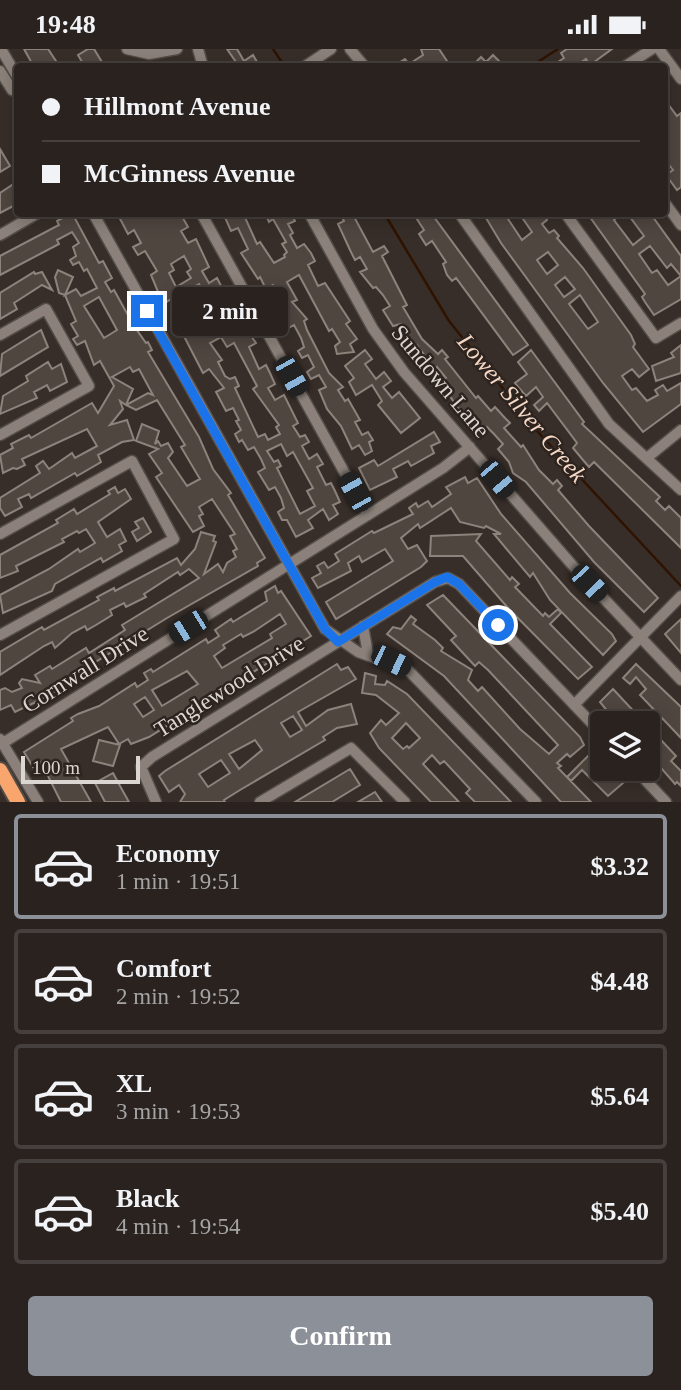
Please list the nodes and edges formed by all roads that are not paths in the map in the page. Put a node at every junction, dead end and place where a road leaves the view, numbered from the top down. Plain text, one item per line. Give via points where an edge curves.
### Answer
1 (1, 49) edge
2 (127, 49) edge
3 (177, 49) edge
4 (331, 49) edge
5 (350, 49) edge
6 (652, 49) edge
7 (659, 49) edge
8 (310, 63) edge
9 (362, 63) edge
10 (630, 63) edge
11 (0, 71) edge
12 (14, 71) edge
13 (681, 79) edge
14 (14, 91) edge
15 (668, 207) edge
16 (31, 217) edge
17 (95, 217) edge
18 (203, 217) edge
19 (311, 217) edge
20 (462, 217) edge
21 (568, 217) edge
22 (681, 225) edge
23 (0, 235) edge
24 (681, 323) edge
25 (0, 335) edge
26 (681, 430) edge
27 (0, 435) edge
28 (470, 447) junction
29 (648, 457) junction
30 (681, 490) edge
31 (368, 515) junction
32 (0, 534) edge
33 (289, 564) junction
34 (680, 597) edge
35 (363, 626) junction
36 (0, 635) edge
37 (641, 637) junction
38 (338, 642) junction
39 (368, 654) junction
40 (681, 680) edge
41 (574, 705) junction
42 (590, 722) edge
43 (1, 741) edge
44 (0, 770) edge
45 (646, 781) edge
46 (18, 802) edge
47 (38, 802) edge
48 (156, 802) edge
49 (260, 802) edge
50 (405, 802) edge
51 (536, 802) edge
52 (666, 802) edge

1 - 12 street
2 - 3 street via 149,54
4 - 8 street
5 - 9 street
6 - 10 street
7 - 13 street
11 - 14 street
15 - 22 street
16 - 23 street
17 - 33 street
18 - 31 street
19 - 28 street, Sundown Lane via 373,329
20 - 29 street via 609,424
21 - 24 street via 656,338
25 - 27 street via 47,309 89,386
26 - 29 street
28 - 31 street, Cornwall Drive
28 - 37 street, Sundown Lane
29 - 30 street
31 - 33 street, Cornwall Drive
32 - 36 street via 132,461 174,539
33 - 38 street via 325,629
33 - 43 street, Cornwall Drive
34 - 37 street
35 - 38 street, Tanglewood Drive
35 - 39 street
35 - 41 street, Tanglewood Drive via 447,577 459,584
37 - 40 street, Sundown Lane
37 - 41 street
38 - 39 street
38 - 48 street, Tanglewood Drive via 152,757 141,767
39 - 51 street via 408,670
41 - 42 street
43 - 47 street
44 - 46 highway
45 - 52 street
49 - 50 street via 351,748

